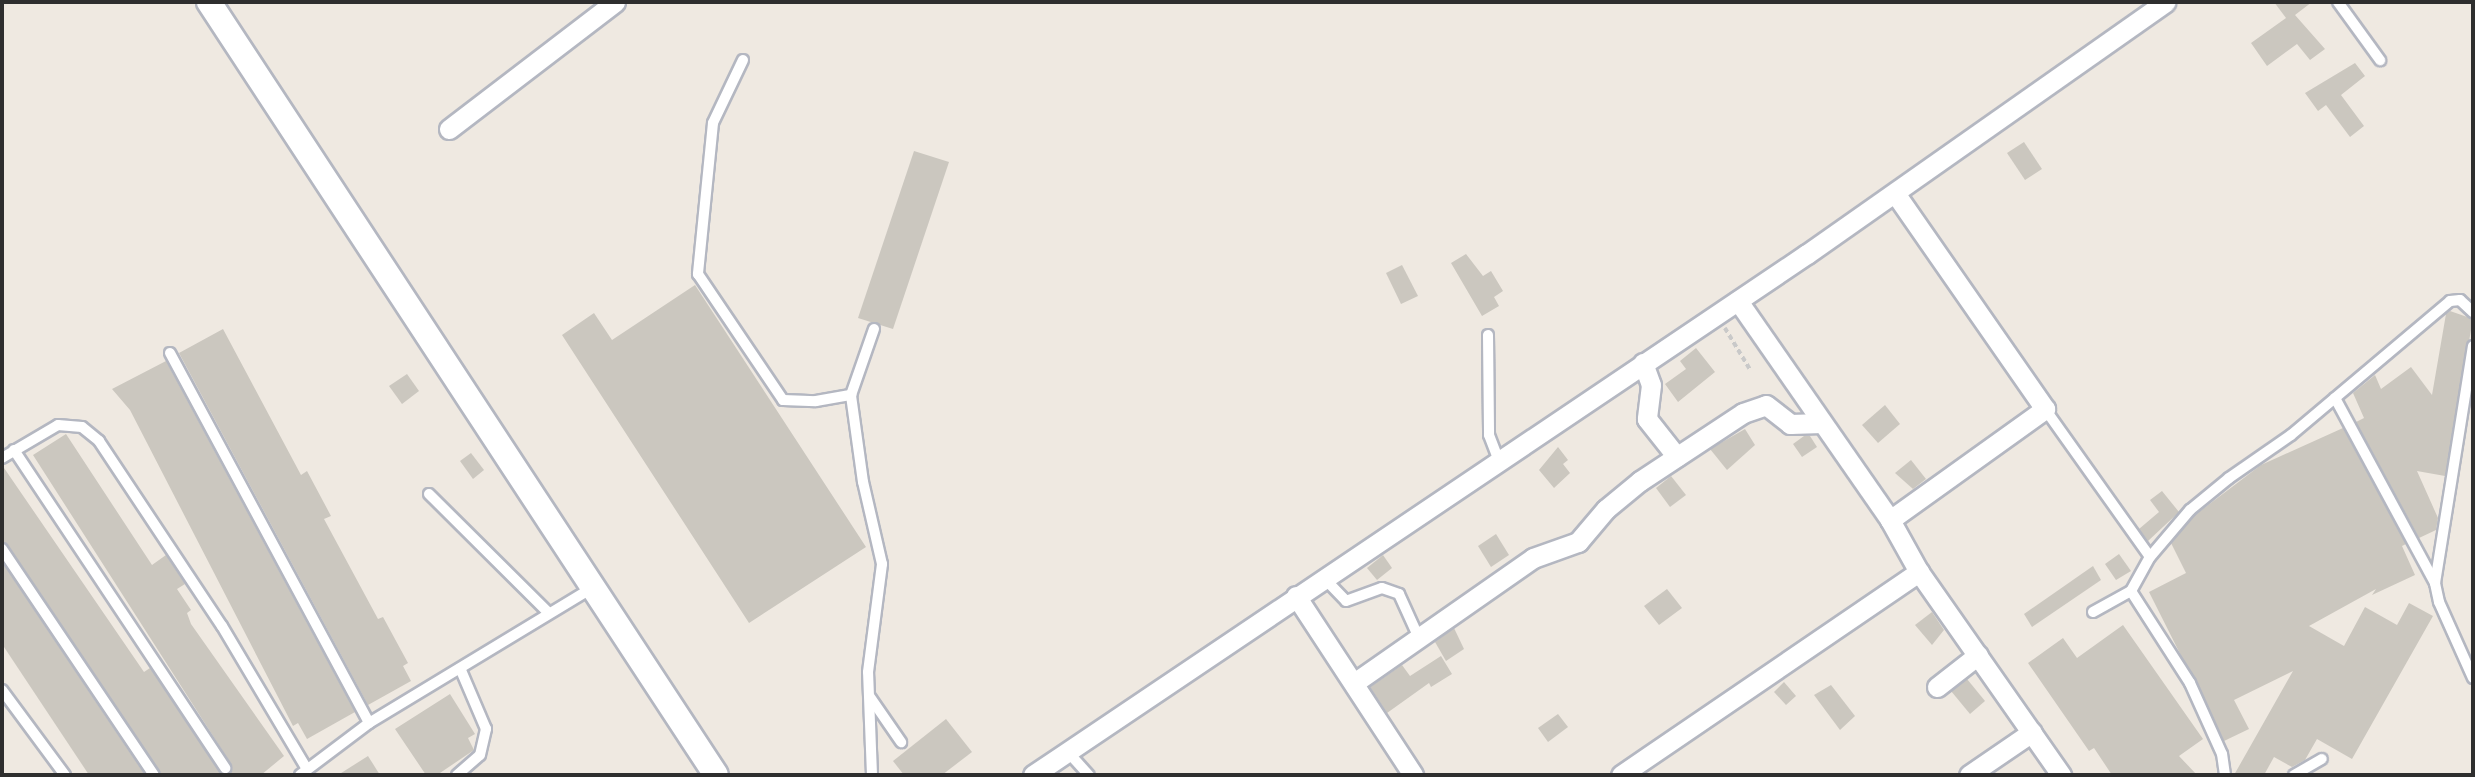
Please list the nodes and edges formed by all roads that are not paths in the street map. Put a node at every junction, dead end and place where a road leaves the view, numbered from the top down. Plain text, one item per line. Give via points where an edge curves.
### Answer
1 (209, 2) edge
2 (615, 2) edge
3 (2165, 2) edge
4 (2338, 2) edge
5 (743, 60) dead end
6 (2380, 60) dead end
7 (449, 128) dead end
8 (1895, 193) junction
9 (1738, 301) junction
10 (2473, 312) edge
11 (874, 328) dead end
12 (1488, 335) dead end
13 (2473, 346) edge
14 (170, 353) dead end
15 (1643, 363) junction
16 (851, 395) junction
17 (2335, 398) junction
18 (2045, 409) junction
19 (1822, 423) junction
20 (14, 450) junction
21 (1677, 457) junction
22 (2, 458) edge
23 (1498, 459) junction
24 (429, 494) dead end
25 (1890, 520) junction
26 (2, 550) edge
27 (2150, 557) junction
28 (1919, 572) junction
29 (1323, 577) junction
30 (2435, 583) junction
31 (590, 589) junction
32 (2131, 592) junction
33 (1296, 596) junction
34 (2093, 612) dead end
35 (549, 613) junction
36 (1419, 638) junction
37 (1978, 655) junction
38 (460, 668) junction
39 (2473, 678) edge
40 (1354, 683) junction
41 (1937, 687) dead end
42 (2, 690) edge
43 (868, 693) junction
44 (369, 723) junction
45 (2032, 732) junction
46 (901, 742) dead end
47 (1068, 752) junction
48 (2322, 759) dead end
49 (225, 768) dead end
50 (304, 772) edge
51 (65, 775) edge
52 (154, 775) edge
53 (457, 775) edge
54 (716, 775) edge
55 (872, 775) edge
56 (1033, 775) edge
57 (1089, 775) edge
58 (1413, 775) edge
59 (1621, 775) edge
60 (1969, 775) edge
61 (2061, 775) edge
62 (2225, 775) edge
63 (2294, 775) edge

1 - 31 street
2 - 7 street
3 - 8 street
4 - 6 lane
5 - 16 lane via 713,123 698,274 783,400
8 - 9 street
8 - 18 street
9 - 15 street
9 - 19 street
10 - 17 lane via 2460,300 2450,301
11 - 16 lane
12 - 23 lane via 1489,435
13 - 30 lane
14 - 44 lane
15 - 21 street via 1651,385 1647,419
15 - 23 street
16 - 43 lane via 863,482 882,564
17 - 27 lane via 2190,510
17 - 30 lane
18 - 25 street
18 - 27 lane
19 - 21 street via 1790,424 1771,406 1762,404
19 - 25 street
20 - 22 lane
20 - 49 lane
20 - 50 lane via 58,425 82,427 99,441 222,626
21 - 36 street via 1606,509 1578,542 1533,558
23 - 29 street
24 - 35 lane
25 - 28 street
26 - 52 lane
27 - 32 lane
28 - 37 street
28 - 59 street
29 - 33 street
29 - 36 lane via 1346,601 1382,588 1399,594
30 - 39 lane via 2439,603
31 - 35 lane
31 - 54 street
32 - 34 lane
32 - 62 lane via 2190,683 2222,754
33 - 40 street
33 - 47 street
35 - 38 lane
36 - 40 street
37 - 41 street
37 - 45 street
38 - 44 lane
38 - 53 lane via 486,729 480,755
40 - 58 street
42 - 51 lane
43 - 46 lane
43 - 55 lane
44 - 50 lane
45 - 60 street
45 - 61 street
47 - 56 street
47 - 57 lane
48 - 63 lane

